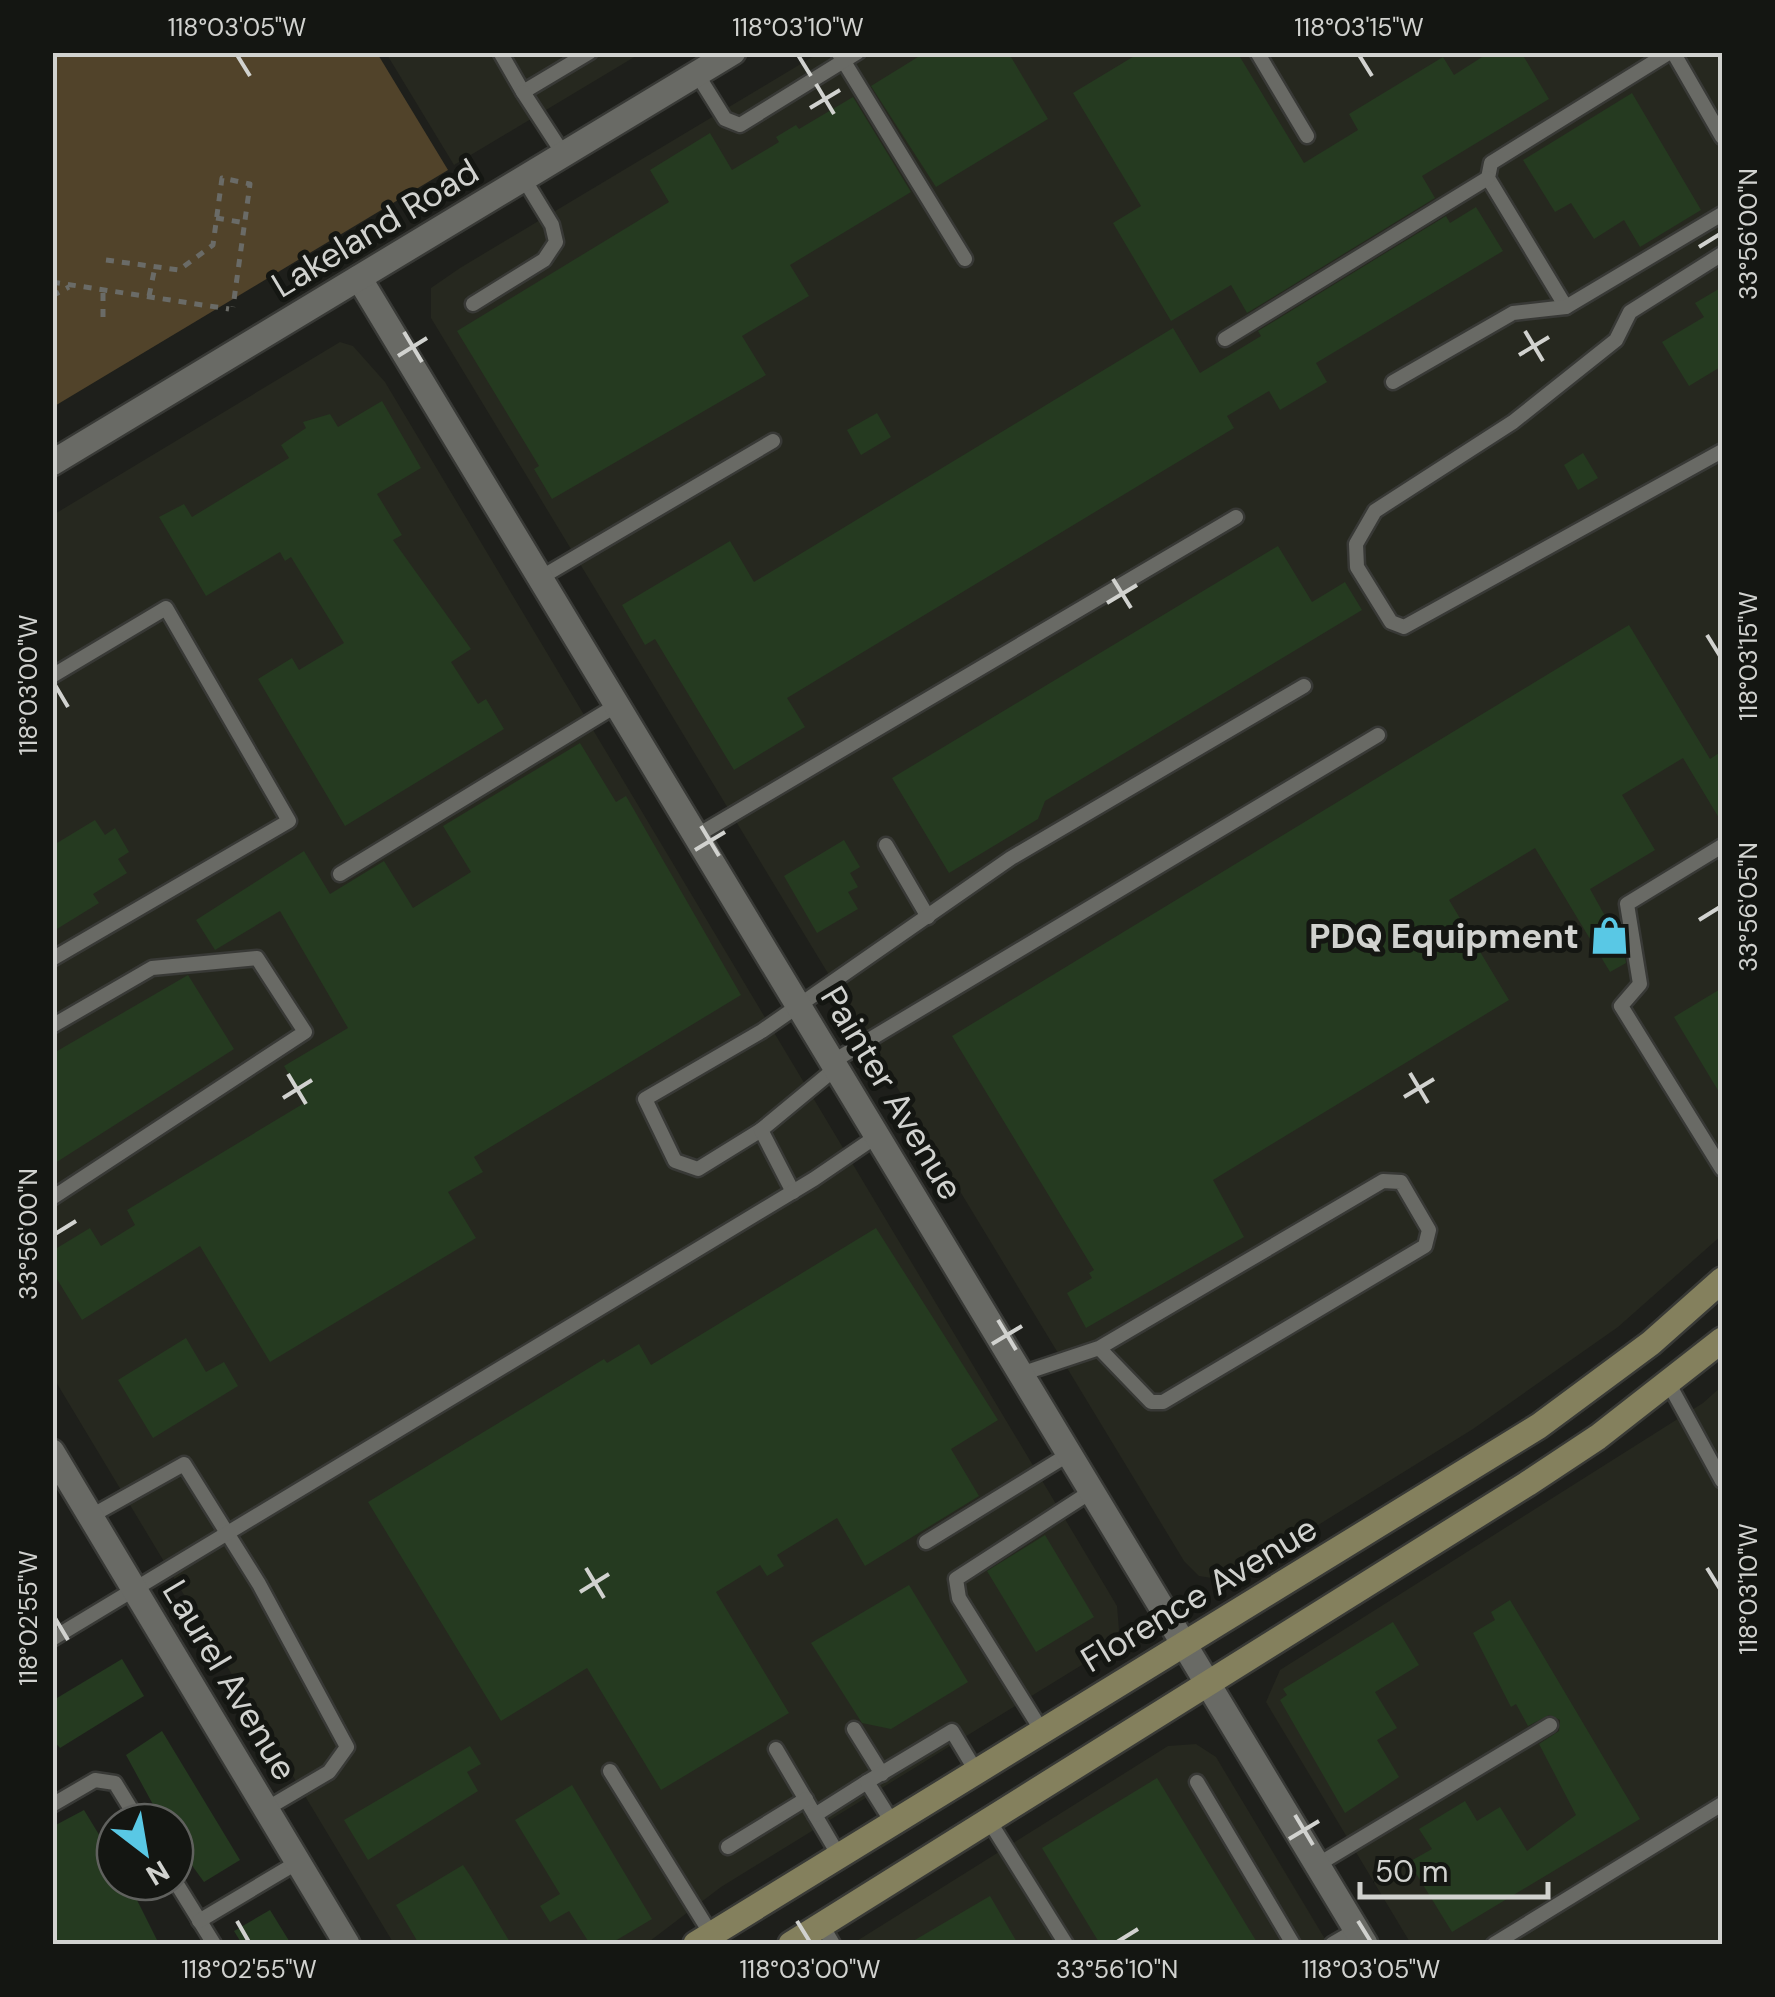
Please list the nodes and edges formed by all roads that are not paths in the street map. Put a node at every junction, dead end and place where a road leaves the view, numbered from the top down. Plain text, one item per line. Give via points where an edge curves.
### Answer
1 (500, 52) edge
2 (590, 52) edge
3 (734, 52) edge
4 (858, 52) edge
5 (1257, 52) edge
6 (1672, 52) edge
7 (840, 57) edge
8 (697, 74) junction
9 (524, 92) junction
10 (1306, 136) dead end
11 (1722, 137) edge
12 (564, 155) junction
13 (524, 178) junction
14 (1488, 178) junction
15 (1722, 214) edge
16 (1722, 254) edge
17 (965, 260) dead end
18 (359, 278) junction
19 (473, 304) dead end
20 (1566, 307) junction
21 (1225, 339) dead end
22 (1393, 382) dead end
23 (773, 441) dead end
24 (1722, 451) edge
25 (52, 463) edge
26 (1236, 517) dead end
27 (540, 578) junction
28 (52, 676) edge
29 (1304, 686) dead end
30 (617, 705) junction
31 (1378, 734) dead end
32 (696, 836) junction
33 (886, 844) dead end
34 (1722, 846) edge
35 (340, 874) dead end
36 (928, 917) junction
37 (52, 959) edge
38 (798, 1004) junction
39 (52, 1026) edge
40 (834, 1065) junction
41 (761, 1130) junction
42 (877, 1136) junction
43 (1722, 1169) edge
44 (794, 1192) junction
45 (52, 1198) edge
46 (1722, 1280) edge
47 (1722, 1340) edge
48 (1099, 1348) junction
49 (1021, 1374) junction
50 (1669, 1384) junction
51 (52, 1452) edge
52 (1069, 1454) junction
53 (1722, 1481) edge
54 (1092, 1491) junction
55 (91, 1516) junction
56 (228, 1531) junction
57 (926, 1542) dead end
58 (135, 1590) junction
59 (52, 1638) edge
60 (1184, 1644) junction
61 (1208, 1683) junction
62 (1550, 1725) dead end
63 (854, 1729) dead end
64 (1042, 1731) junction
65 (776, 1749) dead end
66 (610, 1770) dead end
67 (976, 1771) junction
68 (882, 1774) junction
69 (867, 1782) junction
70 (1197, 1782) dead end
71 (806, 1799) junction
72 (127, 1802) edge
73 (1722, 1804) edge
74 (52, 1806) edge
75 (266, 1809) junction
76 (815, 1815) junction
77 (988, 1819) junction
78 (892, 1822) junction
79 (728, 1848) dead end
80 (838, 1854) junction
81 (298, 1862) junction
82 (1318, 1866) junction
83 (188, 1902) edge
84 (199, 1921) junction
85 (828, 1934) edge
86 (1361, 1937) edge
87 (703, 1939) edge
88 (214, 1944) edge
89 (348, 1944) edge
90 (791, 1944) edge
91 (1066, 1944) edge
92 (1293, 1944) edge
93 (1332, 1944) edge
94 (1494, 1944) edge

1 - 9 lane
2 - 9 lane
3 - 8 street, Lakeland Road
4 - 7 lane
5 - 10 lane
6 - 11 lane
6 - 14 lane via 1491,163
7 - 8 lane via 740,125 725,119
7 - 17 lane
8 - 12 street, Lakeland Road
9 - 12 lane
12 - 13 street, Lakeland Road
13 - 18 street, Lakeland Road
13 - 19 lane via 556,242 544,260
14 - 20 lane
14 - 21 lane
15 - 20 lane
16 - 24 lane via 1630,312 1616,340 1513,422 1375,511 1356,544 1357,567 1391,622 1404,627
18 - 25 street, Lakeland Road
18 - 27 street, Painter Avenue
20 - 22 lane via 1513,313
23 - 27 lane
26 - 32 lane
27 - 30 street, Painter Avenue
28 - 37 lane via 166,608 290,820
29 - 36 lane via 1011,858
30 - 32 street, Painter Avenue
30 - 35 lane
31 - 40 lane
32 - 38 street, Painter Avenue
33 - 36 lane
34 - 43 lane via 1626,904 1640,984 1622,1006
36 - 38 lane
38 - 40 street, Painter Avenue
38 - 41 lane via 645,1099 675,1162 698,1169
39 - 45 lane via 152,968 257,958 305,1032
40 - 41 lane
40 - 42 street, Painter Avenue
41 - 44 lane
42 - 44 lane
42 - 49 street, Painter Avenue
44 - 56 lane
46 - 60 main road, Florence Avenue via 1539,1426
47 - 50 main road
48 - 48 lane via 1383,1180 1401,1182 1429,1230 1426,1246 1163,1402 1150,1402
48 - 49 lane
49 - 52 street, Painter Avenue
50 - 53 lane
50 - 61 main road via 1527,1484
51 - 55 street, Laurel Avenue
52 - 54 street, Painter Avenue
52 - 57 lane
54 - 60 street, Painter Avenue
54 - 64 lane via 956,1578 959,1598
55 - 56 lane via 184,1464
55 - 58 street, Laurel Avenue
56 - 58 lane
56 - 75 lane via 347,1747 329,1772
58 - 59 lane
58 - 75 street, Laurel Avenue
60 - 61 street, Painter Avenue
60 - 64 main road, Florence Avenue
61 - 77 main road
61 - 82 street, Painter Avenue
62 - 82 lane
63 - 68 lane
64 - 67 main road, Florence Avenue
65 - 71 lane
66 - 87 lane
67 - 68 lane via 952,1732
67 - 78 main road, Florence Avenue
68 - 69 lane
69 - 76 lane
69 - 78 lane
70 - 92 lane
71 - 76 lane
71 - 79 lane
72 - 74 lane via 115,1783 95,1780
73 - 94 lane
75 - 81 street, Laurel Avenue
76 - 80 lane
77 - 85 main road
77 - 91 lane
78 - 80 main road, Florence Avenue
80 - 87 main road, Florence Avenue
81 - 84 lane
81 - 89 street, Laurel Avenue
82 - 86 street, Painter Avenue
83 - 84 lane
84 - 88 lane
85 - 90 main road
86 - 93 lane

